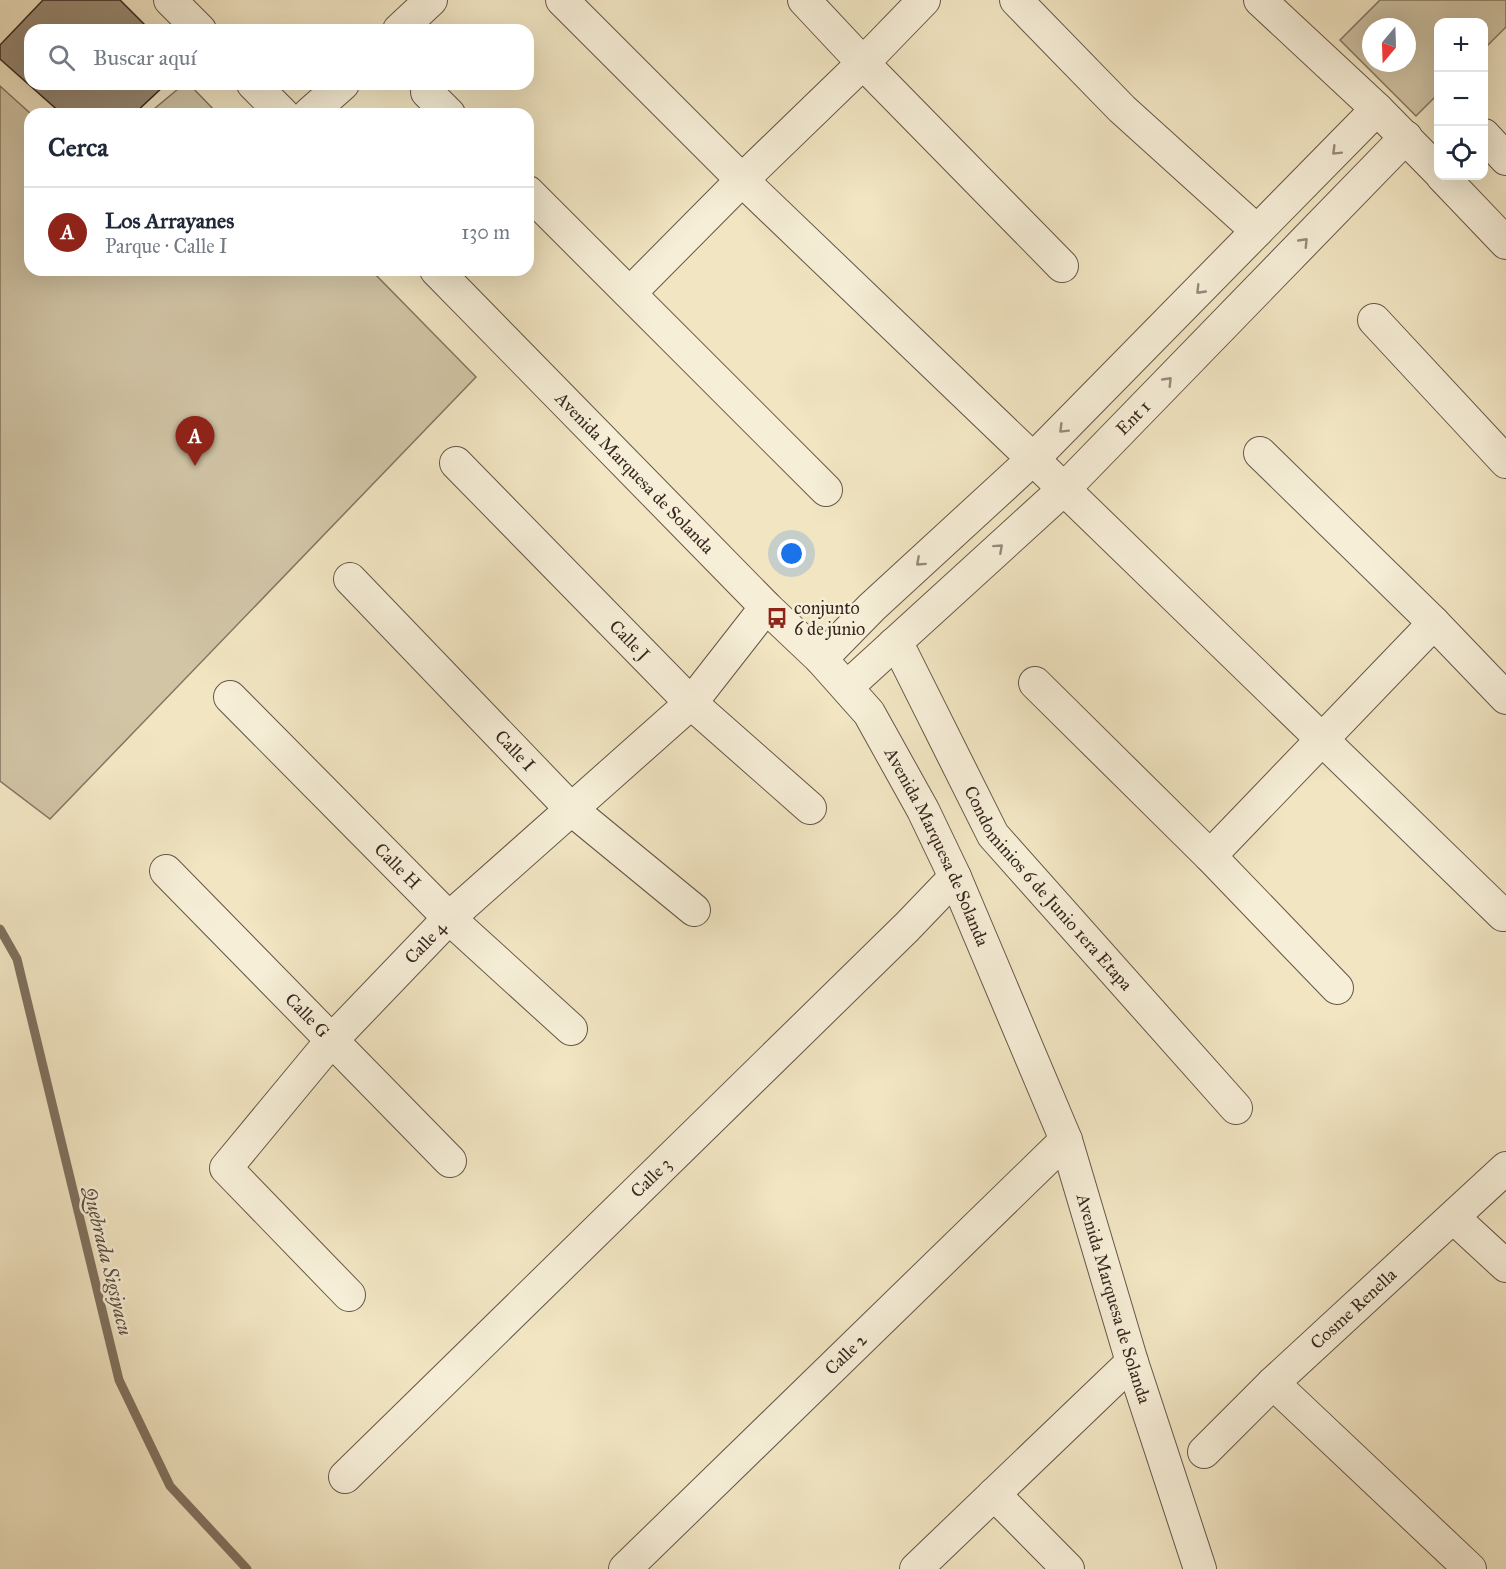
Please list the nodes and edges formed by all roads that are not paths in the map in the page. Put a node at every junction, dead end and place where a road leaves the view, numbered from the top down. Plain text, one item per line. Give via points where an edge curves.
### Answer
1 (170, 0) edge
2 (431, 0) edge
3 (562, 0) edge
4 (804, 0) edge
5 (924, 0) edge
6 (1016, 0) edge
7 (1260, 0) edge
8 (194, 24) edge
9 (405, 24) edge
10 (863, 63) junction
11 (259, 90) edge
12 (336, 90) edge
13 (427, 92) dead end
14 (277, 108) edge
15 (316, 108) edge
16 (443, 108) edge
17 (1377, 109) junction
18 (1488, 139) edge
19 (1426, 147) edge
20 (1506, 159) edge
21 (742, 180) junction
22 (1446, 180) edge
23 (534, 198) edge
24 (1257, 231) junction
25 (1506, 243) edge
26 (1062, 266) dead end
27 (442, 276) edge
28 (630, 293) junction
29 (1374, 320) dead end
30 (1260, 453) dead end
31 (1033, 459) junction
32 (1506, 462) edge
33 (456, 463) dead end
34 (1064, 489) junction
35 (825, 490) dead end
36 (350, 579) dead end
37 (766, 607) junction
38 (1434, 623) junction
39 (894, 644) junction
40 (821, 659) junction
41 (1035, 683) dead end
42 (847, 687) junction
43 (230, 697) dead end
44 (1506, 699) edge
45 (691, 702) junction
46 (1322, 739) junction
47 (810, 808) dead end
48 (571, 809) junction
49 (1210, 856) junction
50 (166, 871) dead end
51 (955, 877) junction
52 (694, 910) dead end
53 (1503, 915) dead end
54 (449, 918) junction
55 (1336, 988) dead end
56 (571, 1029) dead end
57 (332, 1040) junction
58 (1236, 1108) dead end
59 (1066, 1140) junction
60 (450, 1161) dead end
61 (1506, 1168) edge
62 (1454, 1218) junction
63 (1506, 1266) edge
64 (349, 1295) dead end
65 (1132, 1362) junction
66 (1273, 1383) junction
67 (1204, 1452) dead end
68 (345, 1477) dead end
69 (994, 1494) junction
70 (625, 1569) edge
71 (916, 1569) edge
72 (1068, 1569) edge
73 (1200, 1569) edge
74 (1470, 1569) edge

1 - 8 street
2 - 9 street
3 - 21 street
4 - 10 street
5 - 10 street
6 - 24 street via 1122,109
7 - 17 street
10 - 21 street
10 - 26 street
11 - 14 street
12 - 15 street
13 - 16 street
17 - 19 street
17 -> 24 street
18 - 20 street
34 -> 19 street, Ent 1
21 - 28 street
21 - 31 street
22 - 25 street
23 - 28 street
24 -> 31 street
27 - 37 street, Avenida Marquesa de Solanda
28 - 35 street
29 - 32 street
30 - 38 street
31 - 34 street
31 -> 40 street
33 - 45 street, Calle J
39 -> 34 street, Ent 1
34 - 46 street
36 - 48 street, Calle I
37 - 40 street, Avenida Marquesa de Solanda
37 - 45 street, Calle 4
38 - 44 street
38 - 46 street
39 - 42 street, Ent 1
39 - 58 street, Condominios 6 de Junio 1era Etapa via 993,835
40 - 42 street, Avenida Marquesa de Solanda
41 - 49 street
42 - 51 street, Avenida Marquesa de Solanda via 869,713
43 - 54 street, Calle H
45 - 47 street, Calle J
45 - 48 street, Calle 4
46 - 49 street
46 - 53 street
48 - 52 street, Calle I
48 - 54 street, Calle 4
49 - 55 street
50 - 57 street, Calle G
51 - 59 street, Avenida Marquesa de Solanda
51 - 68 street, Calle 3
54 - 56 street, Calle H
54 - 57 street, Calle 4
57 - 60 street, Calle G
57 - 64 street, Calle 4 via 226,1168
59 - 65 street, Avenida Marquesa de Solanda
59 - 70 street, Calle 2
61 - 62 street, Cosme Renella
62 - 63 street
62 - 66 street, Cosme Renella
65 - 69 street
65 - 73 street, Avenida Marquesa de Solanda
66 - 67 street, Cosme Renella
66 - 74 street
69 - 71 street
69 - 72 street

